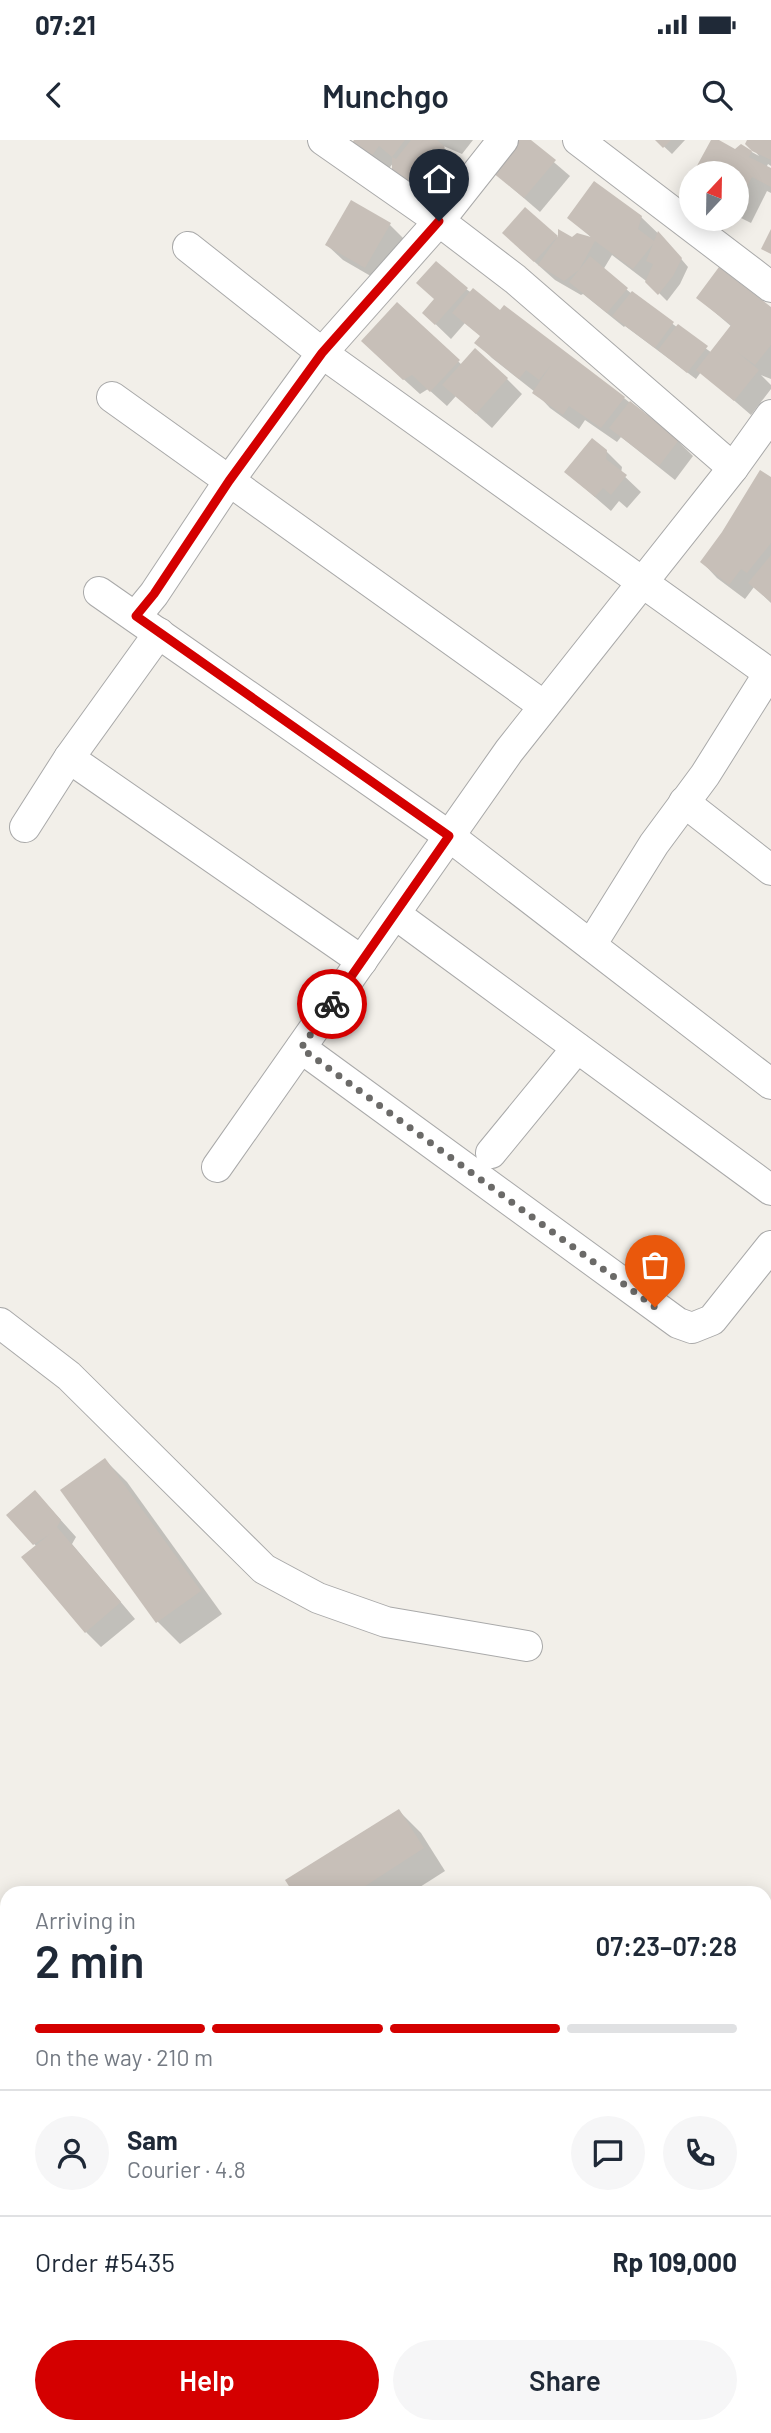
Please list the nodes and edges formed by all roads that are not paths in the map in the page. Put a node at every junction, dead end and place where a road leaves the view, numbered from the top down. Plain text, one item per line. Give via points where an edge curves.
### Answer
1 (323, 140) edge
2 (503, 140) edge
3 (578, 140) edge
4 (439, 221) junction
5 (188, 247) dead end
6 (771, 287) edge
7 (322, 353) junction
8 (112, 397) dead end
9 (771, 415) edge
10 (733, 468) junction
11 (229, 481) junction
12 (641, 582) junction
13 (99, 592) dead end
14 (147, 625) junction
15 (770, 674) edge
16 (544, 706) junction
17 (69, 758) junction
18 (684, 802) junction
19 (25, 827) dead end
20 (449, 836) junction
21 (771, 870) edge
22 (395, 914) junction
23 (591, 945) junction
24 (362, 961) junction
25 (301, 1048) junction
26 (577, 1048) junction
27 (771, 1084) edge
28 (491, 1153) dead end
29 (217, 1167) dead end
30 (771, 1190) edge
31 (771, 1246) edge
32 (0, 1323) edge
33 (527, 1646) dead end

1 - 4 street
2 - 4 street
3 - 6 street
4 - 7 street
4 - 10 street via 515,279
5 - 7 street
7 - 11 street
7 - 12 street
8 - 11 street
9 - 10 street
10 - 12 street
11 - 14 street via 154,594
11 - 16 street
12 - 15 street
12 - 16 street
13 - 14 street
14 - 17 street
14 - 20 street
15 - 18 street
16 - 20 street
17 - 19 street
17 - 24 street
18 - 21 street
18 - 23 street
20 - 22 street
20 - 23 street
22 - 24 street
22 - 26 street
23 - 27 street
24 - 25 street
25 - 29 street
25 - 31 street via 678,1324 692,1328 712,1320
26 - 28 street
26 - 30 street
32 - 33 street via 69,1376 264,1569 318,1598 386,1622

